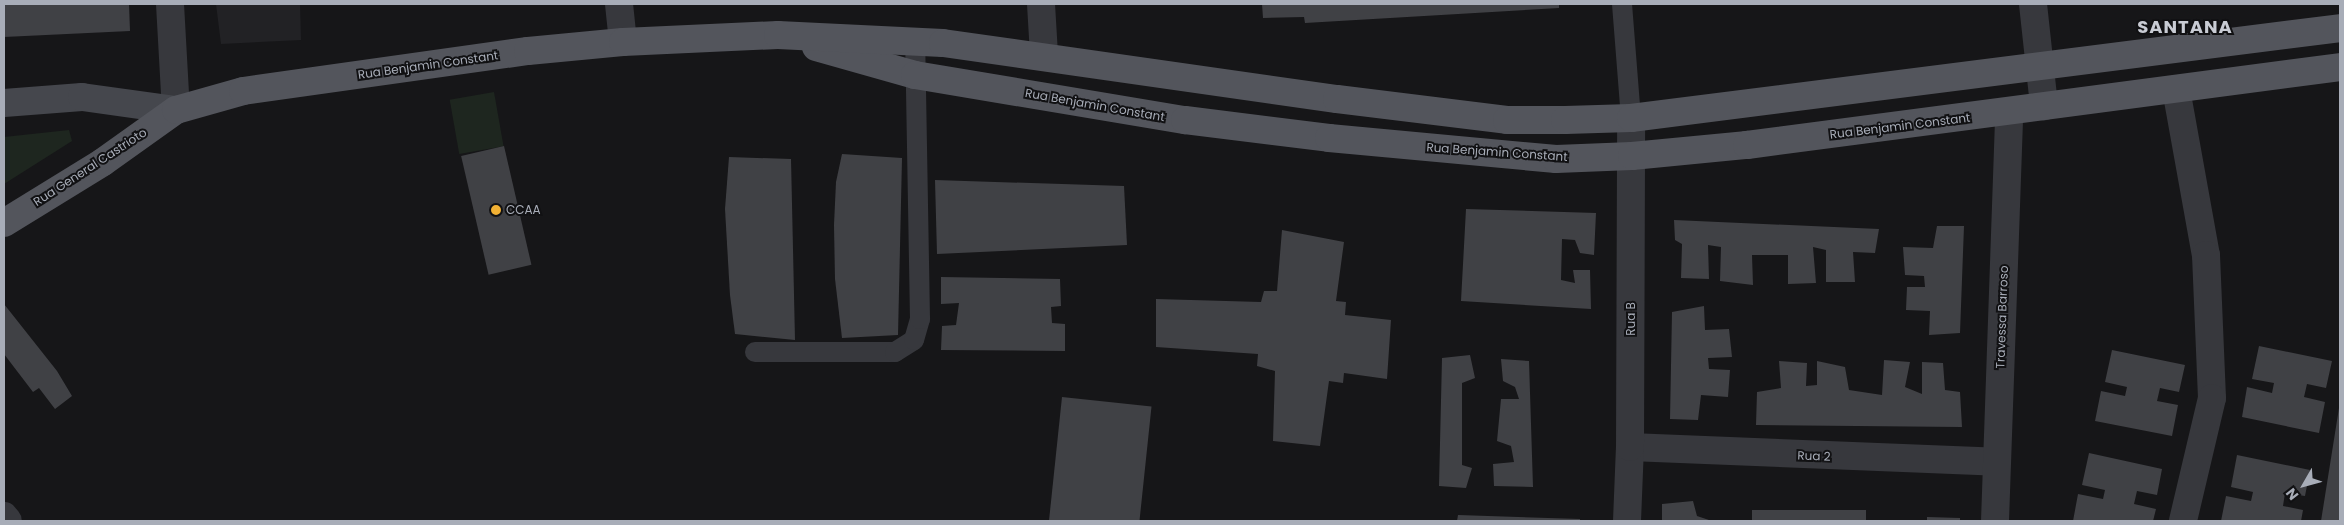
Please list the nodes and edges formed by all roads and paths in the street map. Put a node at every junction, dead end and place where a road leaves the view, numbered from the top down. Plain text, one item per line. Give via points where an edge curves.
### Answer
1 (170, 4) edge
2 (619, 4) edge
3 (1041, 4) edge
4 (1622, 4) edge
5 (2033, 4) edge
6 (2340, 28) edge
7 (778, 35) junction
8 (915, 41) junction
9 (623, 42) junction
10 (1044, 55) junction
11 (2039, 65) junction
12 (2340, 67) edge
13 (915, 75) junction
14 (2176, 89) junction
15 (4, 103) edge
16 (2044, 106) junction
17 (176, 110) junction
18 (2009, 112) junction
19 (1630, 118) junction
20 (1632, 156) junction
21 (4, 223) edge
22 (755, 352) dead end
23 (1630, 446) junction
24 (1997, 462) junction
25 (4, 516) edge
26 (8, 521) edge
27 (1627, 521) edge
28 (1995, 521) edge
29 (2183, 521) edge

1 - 17 street
2 - 9 street
3 - 10 street
4 - 19 lane
5 - 11 street
6 - 11 main road, Rua Benjamin Constant
7 - 8 main road, Rua Benjamin Constant
7 - 9 main road, Rua Benjamin Constant
7 - 13 main road, Rua Benjamin Constant
8 - 10 main road, Rua Benjamin Constant
8 - 13 lane
9 - 17 main road, Rua Benjamin Constant via 528,51 243,91
10 - 19 main road, Rua Benjamin Constant via 1338,99 1507,120
11 - 16 street
11 - 19 main road, Rua Benjamin Constant
12 - 14 main road, Rua Benjamin Constant
13 - 20 main road, Rua Benjamin Constant via 1185,120 1328,138 1556,159
13 - 22 lane via 920,319 914,340 895,352
14 - 16 main road, Rua Benjamin Constant
14 - 29 street via 2206,255 2212,398
15 - 17 main road, Rua Benjamin Constant via 82,97
16 - 18 main road, Rua Benjamin Constant
17 - 21 main road, Rua General Castrioto via 103,162
18 - 20 main road, Rua Benjamin Constant
18 - 24 street, Travessa Barroso
19 - 20 street, Rua B
20 - 23 street, Rua B
23 - 24 street, Rua 2
23 - 27 street, Rua B
24 - 28 street, Travessa Barroso
25 - 26 street

